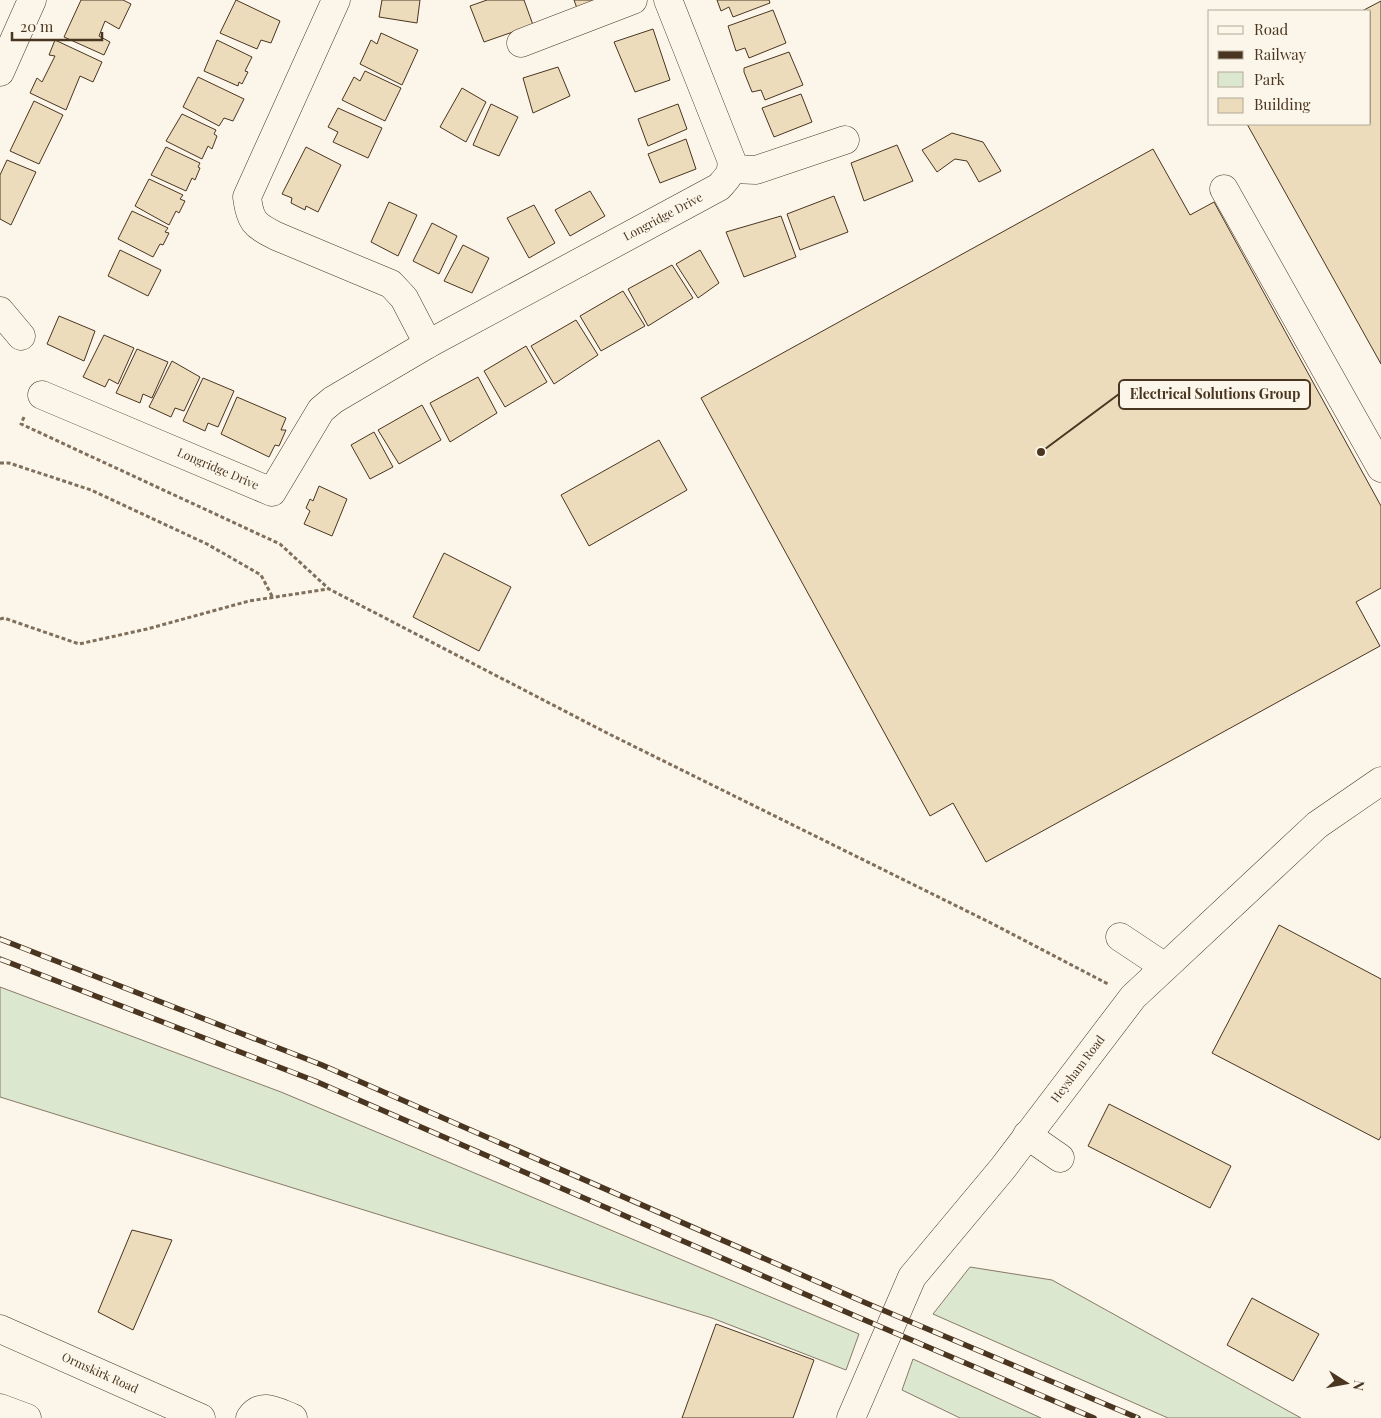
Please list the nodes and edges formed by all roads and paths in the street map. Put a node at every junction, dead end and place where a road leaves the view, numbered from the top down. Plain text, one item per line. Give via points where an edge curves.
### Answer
1 (32, 0) edge
2 (336, 0) edge
3 (633, 0) edge
4 (668, 0) edge
5 (521, 43) dead end
6 (0, 72) edge
7 (845, 140) dead end
8 (732, 169) junction
9 (1224, 189) dead end
10 (0, 311) edge
11 (21, 336) dead end
12 (428, 344) junction
13 (42, 395) dead end
14 (25, 416) dead end
15 (0, 463) edge
16 (1381, 468) edge
17 (329, 589) junction
18 (273, 598) junction
19 (0, 619) edge
20 (1381, 781) edge
21 (1120, 937) dead end
22 (1165, 967) junction
23 (1133, 997) junction
24 (1027, 1135) junction
25 (1060, 1158) dead end
26 (0, 1329) edge
27 (0, 1408) edge
28 (27, 1418) edge
29 (201, 1418) edge
30 (250, 1418) edge
31 (293, 1418) edge
32 (851, 1418) edge

1 - 6 main road
2 - 12 main road via 247,197 249,214 261,228 276,236 392,284 404,298
3 - 5 main road
4 - 8 main road
7 - 8 main road via 756,170
8 - 12 main road, Longridge Drive via 719,186
9 - 16 main road
10 - 11 main road
12 - 13 main road, Longridge Drive via 321,410 272,492
14 - 17 path via 21,424 280,544
15 - 18 path via 90,490 207,544 261,575
17 - 18 path
17 - 23 path via 609,734
18 - 19 path via 249,601 79,644
20 - 22 main road, Heysham Road via 1317,825
21 - 22 main road
22 - 23 main road, Heysham Road
23 - 24 main road, Heysham Road
24 - 25 main road
24 - 32 main road, Heysham Road via 912,1277
26 - 29 main road, Ormskirk Road
27 - 28 main road
30 - 31 main road via 255,1411 266,1408

